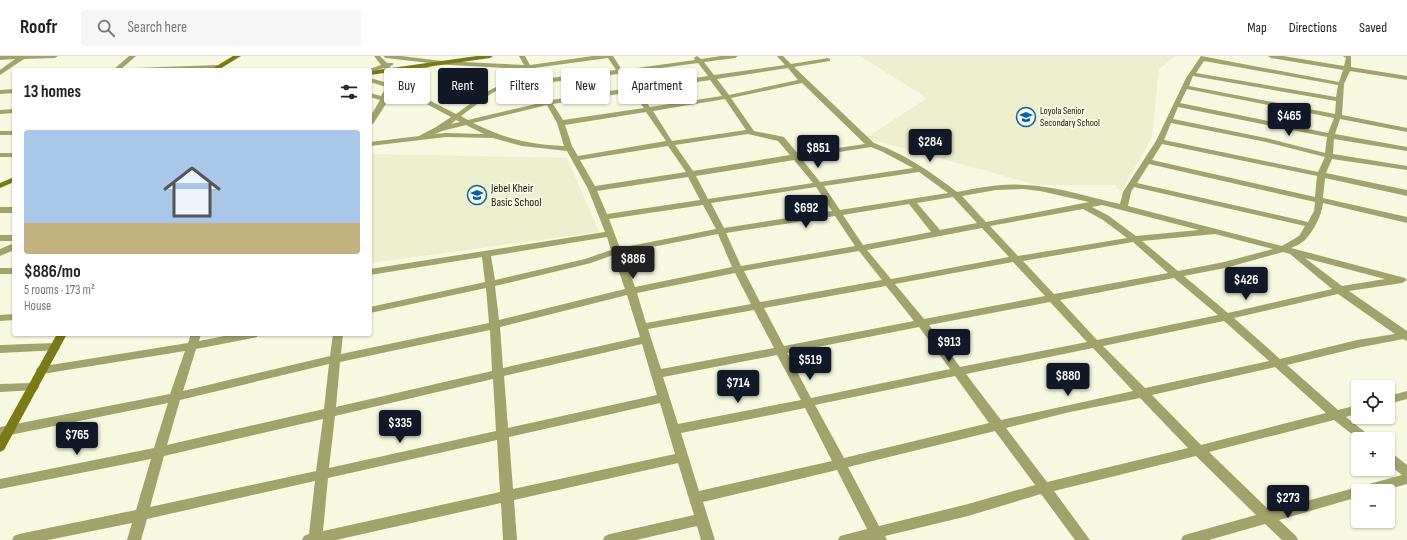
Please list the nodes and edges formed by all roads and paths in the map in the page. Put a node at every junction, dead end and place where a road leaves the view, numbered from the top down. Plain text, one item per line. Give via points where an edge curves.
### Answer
1 (55, 56) edge
2 (132, 56) edge
3 (238, 56) edge
4 (377, 56) edge
5 (386, 56) edge
6 (422, 56) edge
7 (490, 56) edge
8 (522, 56) edge
9 (607, 56) edge
10 (610, 56) edge
11 (735, 56) edge
12 (780, 56) edge
13 (1271, 56) edge
14 (1346, 56) edge
15 (24, 57) edge
16 (1203, 57) edge
17 (0, 58) edge
18 (697, 59) edge
19 (820, 59) edge
20 (408, 60) junction
21 (828, 60) dead end
22 (442, 63) junction
23 (430, 65) junction
24 (790, 67) junction
25 (118, 68) edge
26 (215, 68) edge
27 (384, 68) edge
28 (388, 68) junction
29 (423, 68) edge
30 (516, 68) edge
31 (530, 68) edge
32 (537, 68) edge
33 (644, 68) edge
34 (384, 69) edge
35 (618, 69) edge
36 (1347, 69) junction
37 (372, 70) edge
38 (372, 72) edge
39 (618, 72) edge
40 (0, 74) edge
41 (12, 74) edge
42 (1192, 74) junction
43 (1407, 78) edge
44 (372, 80) edge
45 (553, 80) edge
46 (697, 80) edge
47 (384, 81) edge
48 (715, 81) junction
49 (803, 82) junction
50 (1341, 84) junction
51 (1185, 87) junction
52 (496, 89) edge
53 (0, 92) edge
54 (12, 92) edge
55 (618, 92) edge
56 (372, 96) edge
57 (727, 97) junction
58 (383, 99) joint
59 (1340, 100) junction
60 (430, 102) edge
61 (553, 102) edge
62 (543, 104) edge
63 (548, 104) edge
64 (644, 104) edge
65 (1176, 104) junction
66 (648, 109) junction
67 (12, 111) edge
68 (0, 112) edge
69 (456, 116) junction
70 (1338, 116) junction
71 (372, 119) edge
72 (1170, 121) junction
73 (468, 122) junction
74 (561, 123) junction
75 (438, 129) junction
76 (1407, 130) edge
77 (751, 132) junction
78 (0, 133) edge
79 (12, 133) edge
80 (495, 136) junction
81 (1331, 136) junction
82 (421, 138) junction
83 (1160, 141) junction
84 (671, 143) junction
85 (372, 144) edge
86 (871, 146) junction
87 (569, 149) junction
88 (1407, 149) edge
89 (0, 155) edge
90 (12, 155) edge
91 (1330, 156) junction
92 (796, 157) junction
93 (575, 159) junction
94 (1148, 161) junction
95 (1407, 168) edge
96 (921, 169) junction
97 (690, 174) junction
98 (1321, 175) junction
99 (12, 180) edge
100 (818, 184) junction
101 (1133, 184) junction
102 (1, 185) edge
103 (592, 189) junction
104 (1407, 193) edge
105 (956, 195) junction
106 (1320, 200) junction
107 (704, 201) junction
108 (912, 202) junction
109 (1099, 203) junction
110 (1084, 206) junction
111 (1122, 207) junction
112 (0, 210) edge
113 (12, 210) edge
114 (838, 213) junction
115 (604, 217) junction
116 (1407, 220) edge
117 (983, 225) junction
118 (1311, 225) junction
119 (1216, 231) junction
120 (721, 232) junction
121 (937, 233) junction
122 (610, 234) junction
123 (0, 238) edge
124 (12, 238) edge
125 (1134, 239) junction
126 (12, 247) edge
127 (861, 248) junction
128 (1287, 250) junction
129 (616, 252) junction
130 (0, 254) edge
131 (486, 254) junction
132 (1015, 259) junction
133 (738, 269) junction
134 (0, 271) edge
135 (12, 271) edge
136 (372, 272) edge
137 (1174, 274) junction
138 (1405, 281) edge
139 (890, 282) junction
140 (491, 284) junction
141 (1340, 290) junction
142 (632, 291) junction
143 (1050, 298) junction
144 (758, 306) junction
145 (372, 310) edge
146 (12, 317) edge
147 (1226, 317) junction
148 (0, 318) edge
149 (922, 324) junction
150 (495, 325) junction
151 (642, 327) junction
152 (61, 336) edge
153 (195, 336) edge
154 (243, 336) edge
155 (338, 336) edge
156 (1406, 336) edge
157 (646, 339) junction
158 (1094, 343) junction
159 (192, 346) junction
160 (55, 347) junction
161 (0, 349) edge
162 (781, 350) junction
163 (335, 359) junction
164 (1279, 363) junction
165 (42, 370) junction
166 (498, 373) junction
167 (958, 373) junction
168 (657, 374) junction
169 (33, 387) junction
170 (0, 388) edge
171 (1143, 393) junction
172 (1407, 395) edge
173 (175, 397) junction
174 (664, 398) junction
175 (1395, 398) edge
176 (808, 402) junction
177 (1351, 411) edge
178 (329, 413) junction
179 (1336, 415) junction
180 (998, 425) junction
181 (674, 430) junction
182 (5, 431) edge
183 (1357, 432) edge
184 (503, 434) junction
185 (0, 447) edge
186 (1198, 450) junction
187 (159, 452) junction
188 (682, 457) junction
189 (1395, 463) edge
190 (841, 464) junction
191 (1407, 472) edge
192 (322, 474) junction
193 (1407, 479) edge
194 (0, 484) edge
195 (1388, 484) edge
196 (1044, 488) junction
197 (1351, 494) edge
198 (507, 496) junction
199 (695, 498) junction
200 (141, 515) junction
201 (1267, 517) junction
202 (701, 519) junction
203 (878, 536) edge
204 (19, 540) edge
205 (134, 540) edge
206 (313, 540) edge
207 (510, 540) edge
208 (610, 540) edge
209 (708, 540) edge
210 (846, 540) edge
211 (1083, 540) edge
212 (1188, 540) edge
213 (1291, 540) edge

1 - 15 street
2 - 25 street
3 - 26 main road
4 - 28 street
5 - 20 street
6 - 20 street
7 - 22 main road
8 - 31 street
9 - 32 street
10 - 35 street
11 - 18 street
12 - 24 street
13 - 36 street
14 - 36 street via 1349,57
15 - 17 street
15 - 40 street
16 - 42 street
16 - 50 street
18 - 33 street
18 - 48 street
19 - 21 street
19 - 24 street
20 - 22 street
20 - 28 street
22 - 23 main road
22 - 30 street
23 - 28 main road
23 - 29 street
24 - 48 street
24 - 49 street
27 - 37 street
34 - 38 main road
36 - 43 street
36 - 50 street
39 - 45 street
40 - 41 street
42 - 51 street
42 - 59 street
44 - 47 street
46 - 48 street
48 - 57 street
49 - 57 street
49 - 86 street
50 - 59 street
51 - 65 street
51 - 70 street
52 - 69 street
53 - 54 street
55 - 61 street
56 - 58 street
57 - 66 street
57 - 77 street
58 - 71 street
59 - 70 street
60 - 69 street
62 - 73 street
63 - 74 street
64 - 66 street
65 - 72 street
65 - 81 street
66 - 74 street
66 - 84 street
67 - 68 street
69 - 73 street
69 - 75 street
70 - 76 street
70 - 81 street
72 - 83 street
72 - 91 street
73 - 75 street
73 - 80 street
74 - 87 street
75 - 82 street
77 - 84 street
77 - 92 street via 781,139
78 - 79 street
80 - 82 street via 460,134
80 - 87 street via 535,147
81 - 88 street
81 - 91 street
82 - 85 street
83 - 94 street
83 - 98 street
84 - 93 street
84 - 97 street
86 - 92 street
86 - 96 street via 886,150
87 - 93 street
89 - 90 street
91 - 95 street
91 - 98 street
92 - 97 street
92 - 100 street
93 - 103 street
94 - 101 street
94 - 106 street
96 - 100 street
96 - 105 street
97 - 103 street
97 - 107 street
98 - 104 street
98 - 106 street
99 - 102 main road
100 - 107 street
100 - 114 street
101 - 111 street
101 - 118 street
103 - 115 street
105 - 108 street
105 - 109 street via 996,188 1023,187
105 - 117 street
106 - 116 street
106 - 118 street
107 - 115 street
107 - 120 street
108 - 114 street
108 - 121 street
109 - 110 street
109 - 111 street
110 - 117 street
110 - 125 street via 1106,218
111 - 119 street
112 - 113 street
114 - 120 street
114 - 127 street
115 - 122 street
117 - 121 street
117 - 132 street
118 - 128 street via 1302,238
119 - 125 street
119 - 128 street
120 - 129 street
120 - 133 street
121 - 127 street
122 - 129 street
122 - 131 street
123 - 124 street
125 - 132 street
125 - 137 street
126 - 130 street
127 - 133 street
127 - 139 street
128 - 137 street
128 - 138 street
128 - 141 street
129 - 140 street
129 - 142 street
131 - 136 street
131 - 140 street
132 - 139 street
132 - 143 street
133 - 142 street
133 - 144 street
134 - 135 street
137 - 143 street
137 - 147 street
138 - 141 street via 1368,284
139 - 144 street
139 - 149 street
140 - 145 street
140 - 150 street
141 - 147 street
141 - 156 street
142 - 150 street
142 - 151 street
143 - 149 street
143 - 158 street
144 - 151 street
144 - 162 street
146 - 148 street
147 - 158 street
147 - 164 street
149 - 162 street
149 - 167 street
150 - 163 street
150 - 166 street
151 - 157 street
152 - 160 main road
153 - 159 street
154 - 159 street
155 - 163 street
156 - 164 street via 1357,344
157 - 166 street
157 - 168 street
158 - 167 street
158 - 171 street
159 - 165 street
159 - 173 street
160 - 161 street
160 - 165 main road
162 - 168 street
162 - 176 street
163 - 173 street
163 - 178 street
164 - 171 street
164 - 179 street
165 - 169 main road
166 - 178 street
166 - 184 street
167 - 176 street
167 - 180 street
168 - 174 street
169 - 170 street
169 - 182 main road
171 - 180 street
171 - 186 street
172 - 175 street
173 - 182 street
173 - 187 street
174 - 181 street
174 - 184 street
176 - 181 street
176 - 190 street
177 - 179 street
178 - 187 street
178 - 192 street
179 - 183 street
179 - 186 street
180 - 190 street
180 - 196 street
181 - 188 street
182 - 185 main road
184 - 192 street
184 - 198 street
186 - 196 street
186 - 201 street
187 - 194 street
187 - 200 street
188 - 198 street
188 - 199 street
189 - 191 street
190 - 199 street
190 - 203 street
192 - 200 street
192 - 206 street
193 - 195 street
196 - 203 street
196 - 211 street
197 - 201 street
198 - 206 street
198 - 207 street
199 - 202 street
200 - 204 street
200 - 205 street
201 - 212 street
201 - 213 street
202 - 208 street
202 - 209 street
203 - 210 street

